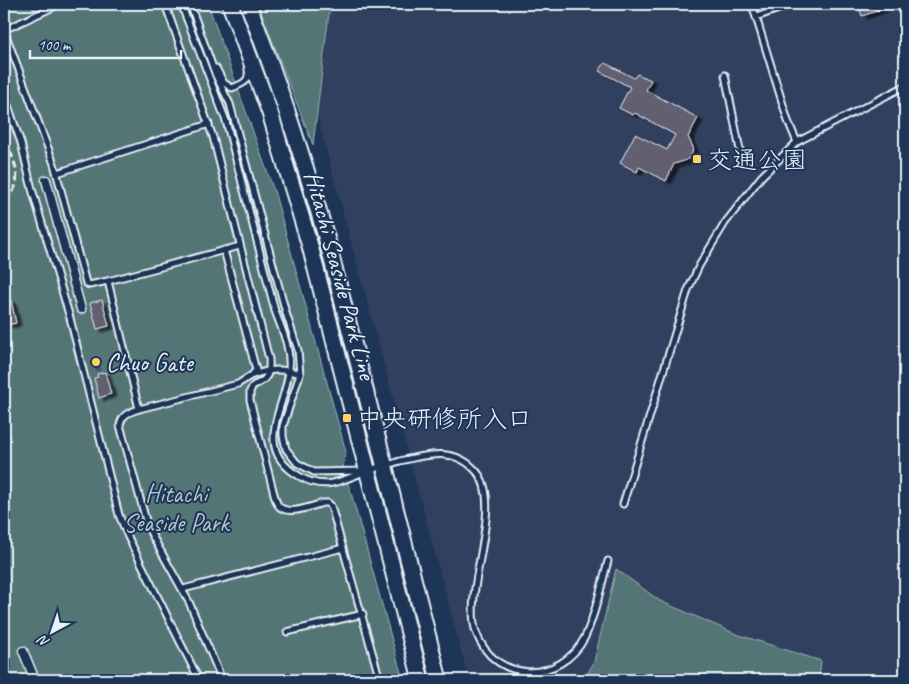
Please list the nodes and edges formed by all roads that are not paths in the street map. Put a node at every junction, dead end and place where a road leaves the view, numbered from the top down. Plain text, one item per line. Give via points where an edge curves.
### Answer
1 (60, 4) edge
2 (165, 4) edge
3 (181, 4) edge
4 (190, 4) edge
5 (230, 4) edge
6 (248, 4) edge
7 (752, 4) edge
8 (793, 4) edge
9 (756, 17) junction
10 (4, 30) edge
11 (245, 43) junction
12 (208, 53) junction
13 (725, 75) dead end
14 (905, 86) edge
15 (4, 94) edge
16 (209, 124) junction
17 (797, 142) junction
18 (740, 150) dead end
19 (57, 173) junction
20 (46, 180) dead end
21 (240, 246) junction
22 (224, 250) junction
23 (108, 281) junction
24 (81, 309) dead end
25 (270, 370) junction
26 (289, 370) junction
27 (300, 374) junction
28 (252, 375) junction
29 (238, 384) junction
30 (254, 385) junction
31 (139, 410) junction
32 (385, 466) junction
33 (368, 471) junction
34 (623, 504) dead end
35 (343, 548) junction
36 (608, 561) dead end
37 (183, 589) junction
38 (362, 614) junction
39 (287, 632) dead end
40 (24, 652) dead end
41 (34, 680) edge
42 (199, 680) edge
43 (222, 680) edge
44 (380, 680) edge
45 (421, 680) edge
46 (439, 680) edge

1 - 10 lane
2 - 16 lane
3 - 26 lane via 226,121 275,311 286,340
4 - 12 lane
5 - 11 main road, Hitachi Seaside Park Line
6 - 32 main road, Hitachi Seaside Park Line via 307,172
7 - 9 lane
8 - 9 lane
9 - 17 lane
10 - 19 lane
11 - 12 lane via 242,54 249,76 244,83 232,88 224,83
11 - 33 main road, Hitachi Seaside Park Line via 310,246
12 - 27 lane via 235,121 298,350
13 - 18 lane
14 - 17 lane
15 - 42 lane via 70,318 120,515
16 - 19 lane
16 - 21 lane
17 - 34 lane via 737,206 699,266 679,315
19 - 23 lane via 86,283 89,286
20 - 24 street
21 - 22 lane
21 - 25 lane
22 - 23 lane
22 - 28 lane via 256,367
23 - 31 lane
25 - 26 lane
25 - 28 lane
25 - 30 lane via 267,378
26 - 27 lane
26 - 33 lane via 273,432 275,448 283,462 298,476 324,484
27 - 33 lane via 283,426 290,456 314,472
28 - 29 lane
29 - 30 lane
29 - 31 lane
30 - 35 lane via 250,400 278,505 289,512 328,503
31 - 37 lane via 126,413 120,425 148,528
32 - 33 lane
32 - 36 lane via 423,455 440,454 460,458 479,474 487,494 474,626 487,655 498,666 535,674 557,669 566,662 582,644 590,628
32 - 46 main road, Hitachi Seaside Park Line
33 - 45 main road, Hitachi Seaside Park Line
35 - 37 lane
35 - 38 lane
37 - 43 lane
38 - 39 lane
38 - 44 lane
40 - 41 street

